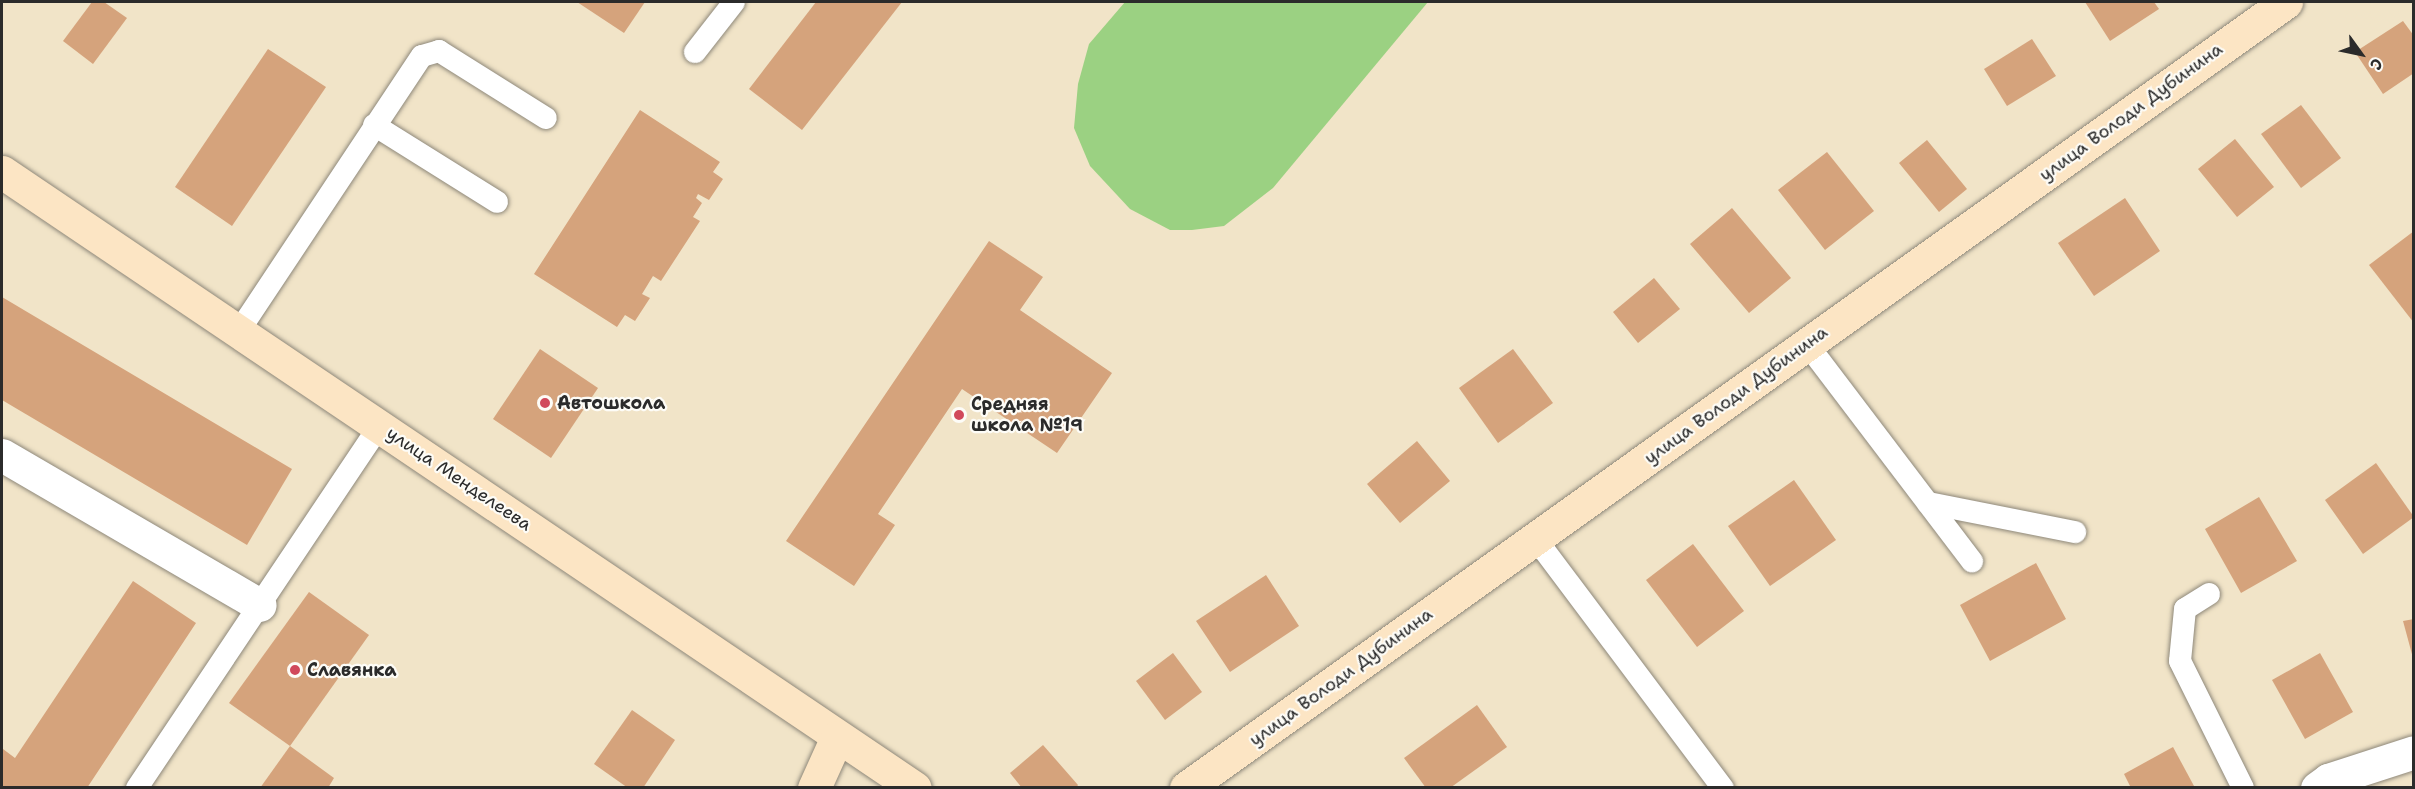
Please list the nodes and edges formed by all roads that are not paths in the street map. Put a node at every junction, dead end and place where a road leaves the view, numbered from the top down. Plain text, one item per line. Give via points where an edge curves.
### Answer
1 (734, 2) edge
2 (2286, 2) edge
3 (695, 52) dead end
4 (546, 118) dead end
5 (374, 125) junction
6 (2, 172) edge
7 (497, 202) dead end
8 (239, 331) junction
9 (1807, 344) junction
10 (380, 425) junction
11 (2, 455) edge
12 (1928, 503) junction
13 (2075, 532) dead end
14 (1535, 538) junction
15 (1972, 561) dead end
16 (2209, 594) dead end
17 (260, 605) junction
18 (837, 737) junction
19 (2414, 752) edge
20 (137, 788) edge
21 (813, 788) edge
22 (915, 788) edge
23 (1186, 788) edge
24 (1722, 788) edge
25 (2243, 788) edge
26 (2317, 788) edge

1 - 3 lane
2 - 9 street, улица Володи Дубинина
4 - 5 lane via 439,51 422,56
5 - 7 lane
5 - 8 lane
6 - 8 street, улица Менделеева
8 - 10 street, улица Менделеева
9 - 12 lane
9 - 14 street, улица Володи Дубинина
10 - 17 lane
10 - 18 street, улица Менделеева
11 - 17 street
12 - 13 lane
12 - 15 lane
14 - 23 street, улица Володи Дубинина
14 - 24 lane
16 - 25 lane via 2185,609 2180,661
17 - 20 lane
18 - 21 street
18 - 22 street, улица Менделеева
19 - 26 street via 2328,780

